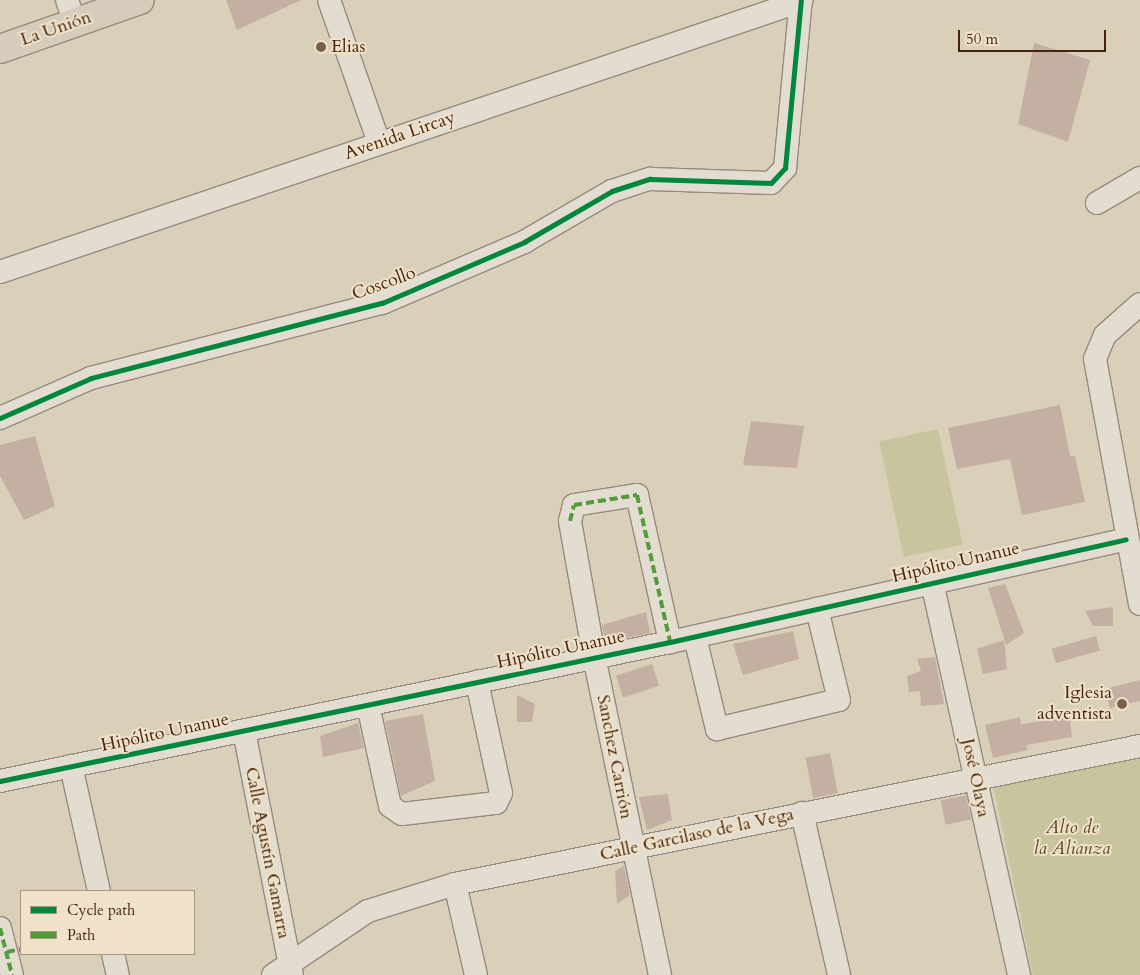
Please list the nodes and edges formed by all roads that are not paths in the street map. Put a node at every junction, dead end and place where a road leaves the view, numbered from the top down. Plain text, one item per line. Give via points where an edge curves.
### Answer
1 (140, 0) edge
2 (329, 0) edge
3 (801, 0) edge
4 (71, 12) edge
5 (0, 48) edge
6 (379, 143) junction
7 (1140, 178) edge
8 (1097, 203) dead end
9 (0, 272) edge
10 (1140, 304) edge
11 (0, 418) edge
12 (1126, 539) junction
13 (932, 582) junction
14 (1140, 604) edge
15 (817, 609) junction
16 (695, 637) junction
17 (670, 642) junction
18 (594, 656) junction
19 (477, 682) junction
20 (368, 705) junction
21 (244, 731) junction
22 (1140, 746) edge
23 (71, 766) junction
24 (975, 777) junction
25 (0, 781) edge
26 (802, 813) junction
27 (633, 849) junction
28 (455, 884) junction
29 (99, 890) edge
30 (0, 928) edge
31 (14, 951) edge
32 (114, 955) edge
33 (285, 972) edge
34 (12, 975) edge
35 (118, 975) edge
36 (476, 975) edge
37 (660, 975) edge
38 (839, 975) edge
39 (1019, 975) edge

1 - 4 main road, La Unión
2 - 6 street
3 - 6 street, Avenida Lircay
3 - 11 street, Coscollo via 785,168 771,183 650,179 612,191 524,242 382,303 90,378
4 - 5 main road, La Unión
6 - 9 street, Avenida Lircay
7 - 8 street
10 - 12 street via 1105,335 1095,360
12 - 13 street, Hipólito Unanue
12 - 14 street
13 - 15 street, Hipólito Unanue
13 - 24 street, José Olaya
15 - 16 street, Hipólito Unanue
15 - 16 street via 839,700 717,729
16 - 17 street, Hipólito Unanue
17 - 18 street, Hipólito Unanue
17 - 18 street, Sanchez Carrión via 637,495 574,505 570,521
18 - 19 street, Hipólito Unanue
18 - 27 street, Sanchez Carrión
19 - 20 street, Hipólito Unanue
19 - 20 street via 501,793 496,803 402,814 390,806
20 - 21 street, Hipólito Unanue
21 - 23 street, Hipólito Unanue
21 - 33 street, Calle Agustín Gamarra
22 - 24 street, Calle Garcilaso de la Vega
23 - 25 street, Hipólito Unanue
23 - 29 street
24 - 26 street, Calle Garcilaso de la Vega
24 - 39 street, José Olaya
26 - 27 street, Calle Garcilaso de la Vega
26 - 38 street
27 - 28 street, Calle Garcilaso de la Vega
27 - 37 street, Sanchez Carrión
28 - 33 street, Calle Garcilaso de la Vega via 368,911
28 - 36 street
30 - 31 street
31 - 34 street
32 - 35 street

